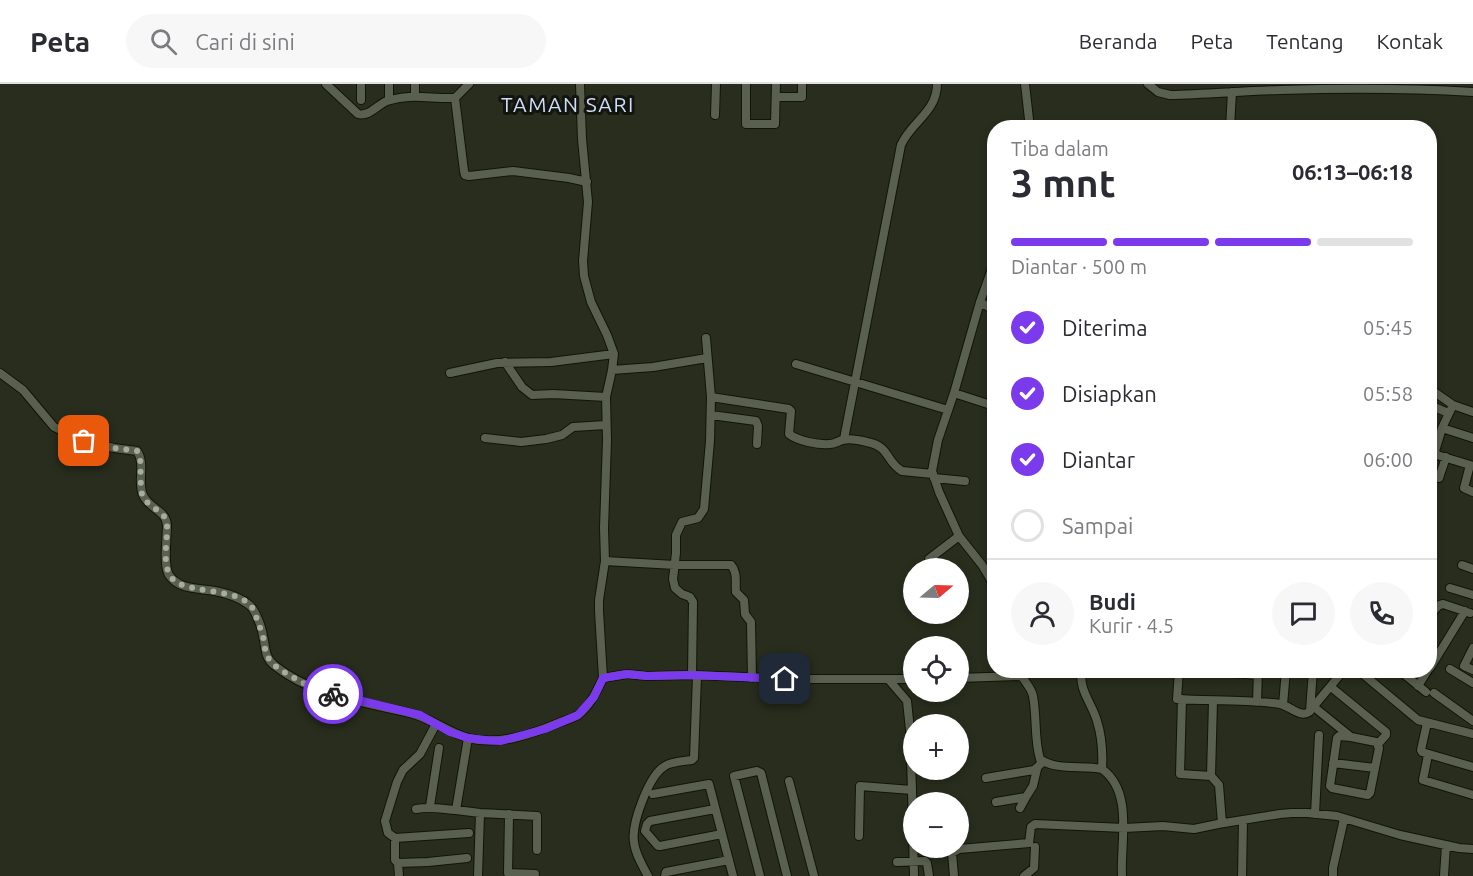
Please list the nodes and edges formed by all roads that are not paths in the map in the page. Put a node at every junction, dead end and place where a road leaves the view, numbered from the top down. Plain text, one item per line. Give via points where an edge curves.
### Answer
1 (326, 84) edge
2 (361, 84) edge
3 (389, 84) edge
4 (415, 84) edge
5 (469, 84) edge
6 (580, 84) edge
7 (716, 84) edge
8 (746, 84) edge
9 (776, 84) edge
10 (802, 84) edge
11 (937, 84) edge
12 (1025, 84) edge
13 (1148, 84) edge
14 (1306, 87) edge
15 (1232, 92) junction
16 (1473, 92) edge
17 (415, 96) junction
18 (776, 97) junction
19 (455, 99) junction
20 (361, 100) dead end
21 (389, 100) junction
22 (715, 115) dead end
23 (1029, 120) edge
24 (1230, 120) edge
25 (587, 182) junction
26 (987, 286) edge
27 (987, 290) edge
28 (982, 303) junction
29 (987, 306) edge
30 (706, 338) dead end
31 (614, 354) junction
32 (707, 358) junction
33 (505, 362) junction
34 (796, 364) dead end
35 (612, 369) junction
36 (0, 373) edge
37 (450, 373) dead end
38 (855, 381) junction
39 (954, 393) junction
40 (1437, 394) edge
41 (606, 397) junction
42 (711, 397) junction
43 (987, 404) edge
44 (1452, 405) junction
45 (1437, 408) edge
46 (948, 410) junction
47 (1473, 412) edge
48 (1448, 413) junction
49 (711, 415) junction
50 (606, 425) junction
51 (1442, 428) junction
52 (485, 438) dead end
53 (1473, 438) edge
54 (844, 439) junction
55 (757, 444) dead end
56 (1437, 444) edge
57 (1437, 454) edge
58 (1446, 457) junction
59 (1471, 466) edge
60 (933, 476) junction
61 (1439, 478) dead end
62 (965, 481) dead end
63 (1473, 492) edge
64 (959, 536) junction
65 (930, 558) edge
66 (605, 561) junction
67 (675, 565) junction
68 (1462, 565) dead end
69 (1473, 569) edge
70 (987, 573) edge
71 (1450, 588) dead end
72 (1473, 595) edge
73 (1437, 606) edge
74 (1473, 648) edge
75 (1437, 657) edge
76 (1450, 669) dead end
77 (1473, 670) edge
78 (694, 675) junction
79 (987, 676) edge
80 (969, 677) edge
81 (603, 678) junction
82 (752, 678) junction
83 (1023, 678) edge
84 (1080, 678) edge
85 (1178, 678) edge
86 (1258, 678) edge
87 (1285, 678) edge
88 (1313, 678) edge
89 (1338, 678) edge
90 (1368, 678) edge
91 (1408, 678) edge
92 (1423, 678) edge
93 (889, 680) junction
94 (903, 680) edge
95 (1473, 683) edge
96 (1418, 686) junction
97 (1331, 687) junction
98 (1182, 699) junction
99 (1213, 701) junction
100 (1257, 702) junction
101 (1283, 705) junction
102 (1312, 710) junction
103 (1473, 721) edge
104 (436, 723) junction
105 (1427, 723) junction
106 (1470, 733) edge
107 (1319, 735) dead end
108 (1351, 737) junction
109 (468, 738) junction
110 (1378, 744) junction
111 (439, 748) dead end
112 (1428, 755) junction
113 (1043, 762) junction
114 (1333, 763) junction
115 (1473, 767) edge
116 (1375, 768) junction
117 (1037, 769) junction
118 (1102, 769) junction
119 (1211, 776) junction
120 (986, 778) dead end
121 (789, 781) dead end
122 (912, 790) junction
123 (653, 794) dead end
124 (1473, 795) edge
125 (1026, 797) junction
126 (996, 802) dead end
127 (430, 806) junction
128 (1020, 808) dead end
129 (416, 809) dead end
130 (715, 809) junction
131 (456, 810) junction
132 (480, 813) junction
133 (509, 814) junction
134 (1314, 814) junction
135 (1344, 819) junction
136 (1243, 820) junction
137 (1222, 823) junction
138 (1124, 828) junction
139 (469, 833) dead end
140 (722, 834) junction
141 (859, 836) dead end
142 (395, 838) junction
143 (1446, 845) junction
144 (1035, 847) dead end
145 (1473, 849) edge
146 (537, 850) dead end
147 (467, 858) dead end
148 (729, 860) junction
149 (913, 861) junction
150 (897, 862) dead end
151 (398, 863) junction
152 (535, 874) dead end
153 (508, 875) edge
154 (399, 876) edge
155 (478, 876) edge
156 (648, 876) edge
157 (665, 876) edge
158 (733, 876) edge
159 (760, 876) edge
160 (787, 876) edge
161 (814, 876) edge
162 (914, 876) edge
163 (928, 876) edge
164 (954, 876) edge
165 (1024, 876) edge
166 (1122, 876) edge
167 (1242, 876) edge
168 (1333, 876) edge
169 (1444, 876) edge

1 - 21 street via 361,115
2 - 20 street
3 - 21 street
4 - 17 street
5 - 19 street
6 - 25 street
7 - 22 street
8 - 18 street via 746,124 775,124
9 - 18 street
10 - 18 street via 802,98
11 - 38 street via 931,108 901,145
12 - 23 street
13 - 15 street via 1165,95
14 - 15 street
14 - 16 street
15 - 24 street
17 - 19 street
17 - 21 street
19 - 25 street via 467,176 513,171
25 - 31 street via 584,276 591,303
26 - 28 street
27 - 28 street
28 - 29 street
28 - 39 street
30 - 32 street
31 - 33 street via 551,362
31 - 35 street
32 - 35 street
32 - 42 street
33 - 37 street
33 - 41 street via 532,395
34 - 38 street
35 - 41 street
36 - 104 street via 23,390 54,427 84,441 137,451 142,493 153,508 163,513 167,525 167,573 185,586 215,591 250,605 266,655 279,669 315,690 420,715
38 - 46 street
38 - 54 street
39 - 43 street
39 - 46 street
40 - 44 street
41 - 50 street
42 - 49 street
42 - 54 street via 789,409 790,435 798,439 828,445
44 - 47 street
44 - 48 street
45 - 48 street
46 - 60 street via 938,440
48 - 51 street
49 - 55 street via 756,421
49 - 67 street via 704,509 698,518 682,522 676,535
50 - 52 street via 573,427 560,436 521,442
50 - 66 street
51 - 53 street
51 - 56 street
54 - 60 street via 877,445 902,471
57 - 58 street
58 - 59 street
58 - 61 street
59 - 63 street via 1464,488
60 - 62 street
60 - 64 street
64 - 65 street
64 - 70 street
66 - 67 street
66 - 81 street via 599,600
67 - 78 street via 675,588 693,602
67 - 82 street via 733,567 736,592 744,600 745,614 752,622
68 - 69 street
71 - 72 street
73 - 75 street via 1443,604 1467,612
74 - 77 street via 1464,666
76 - 95 street
78 - 81 street via 627,674
78 - 82 street
78 - 156 street via 694,758 658,771 644,797 634,832 634,846
79 - 80 street
81 - 109 street via 594,697 578,715 501,741
82 - 93 street
83 - 113 street via 1032,694 1038,754
84 - 118 street via 1097,718
85 - 98 street via 1177,699
86 - 100 street
87 - 101 street
88 - 102 street
89 - 97 street
90 - 105 street via 1418,720
91 - 96 street
92 - 96 street
93 - 94 street
93 - 122 street via 907,701
96 - 103 street
97 - 102 street
97 - 110 street via 1386,732
98 - 99 street
98 - 119 street via 1180,774
99 - 100 street
99 - 119 street
100 - 101 street
101 - 102 street via 1303,715
102 - 108 street
103 - 106 street
104 - 109 street
104 - 142 street via 420,754 398,782 385,821 388,833
105 - 106 street
105 - 112 street via 1421,750
107 - 134 street
108 - 110 street
108 - 114 street via 1337,738
109 - 131 street
110 - 116 street
111 - 127 street
112 - 115 street
112 - 124 street via 1423,780
113 - 117 street
113 - 118 street
114 - 116 street
114 - 116 street via 1331,787 1368,795
117 - 120 street
117 - 125 street via 1034,786
118 - 138 street via 1116,788
119 - 137 street via 1219,785
121 - 161 street
122 - 141 street via 861,786
122 - 149 street
123 - 130 street via 709,784
125 - 126 street
125 - 128 street
127 - 129 street
127 - 131 street
130 - 140 street
130 - 140 street via 650,821 645,831 658,846
131 - 132 street
132 - 133 street
132 - 155 street
133 - 146 street via 537,816
133 - 153 street
134 - 135 street
134 - 136 street
135 - 143 street
135 - 168 street
136 - 137 street
136 - 167 street
137 - 138 street via 1194,829
138 - 164 street via 1035,824 1029,843 958,849 952,853
138 - 166 street
139 - 142 street
140 - 148 street
142 - 151 street
143 - 145 street
143 - 169 street
144 - 165 street via 1034,868
147 - 151 street
148 - 157 street via 666,872
148 - 158 street
149 - 150 street
149 - 162 street
149 - 163 street via 926,862
151 - 154 street
152 - 153 street
159 - 160 street via 734,776 757,771 761,773

